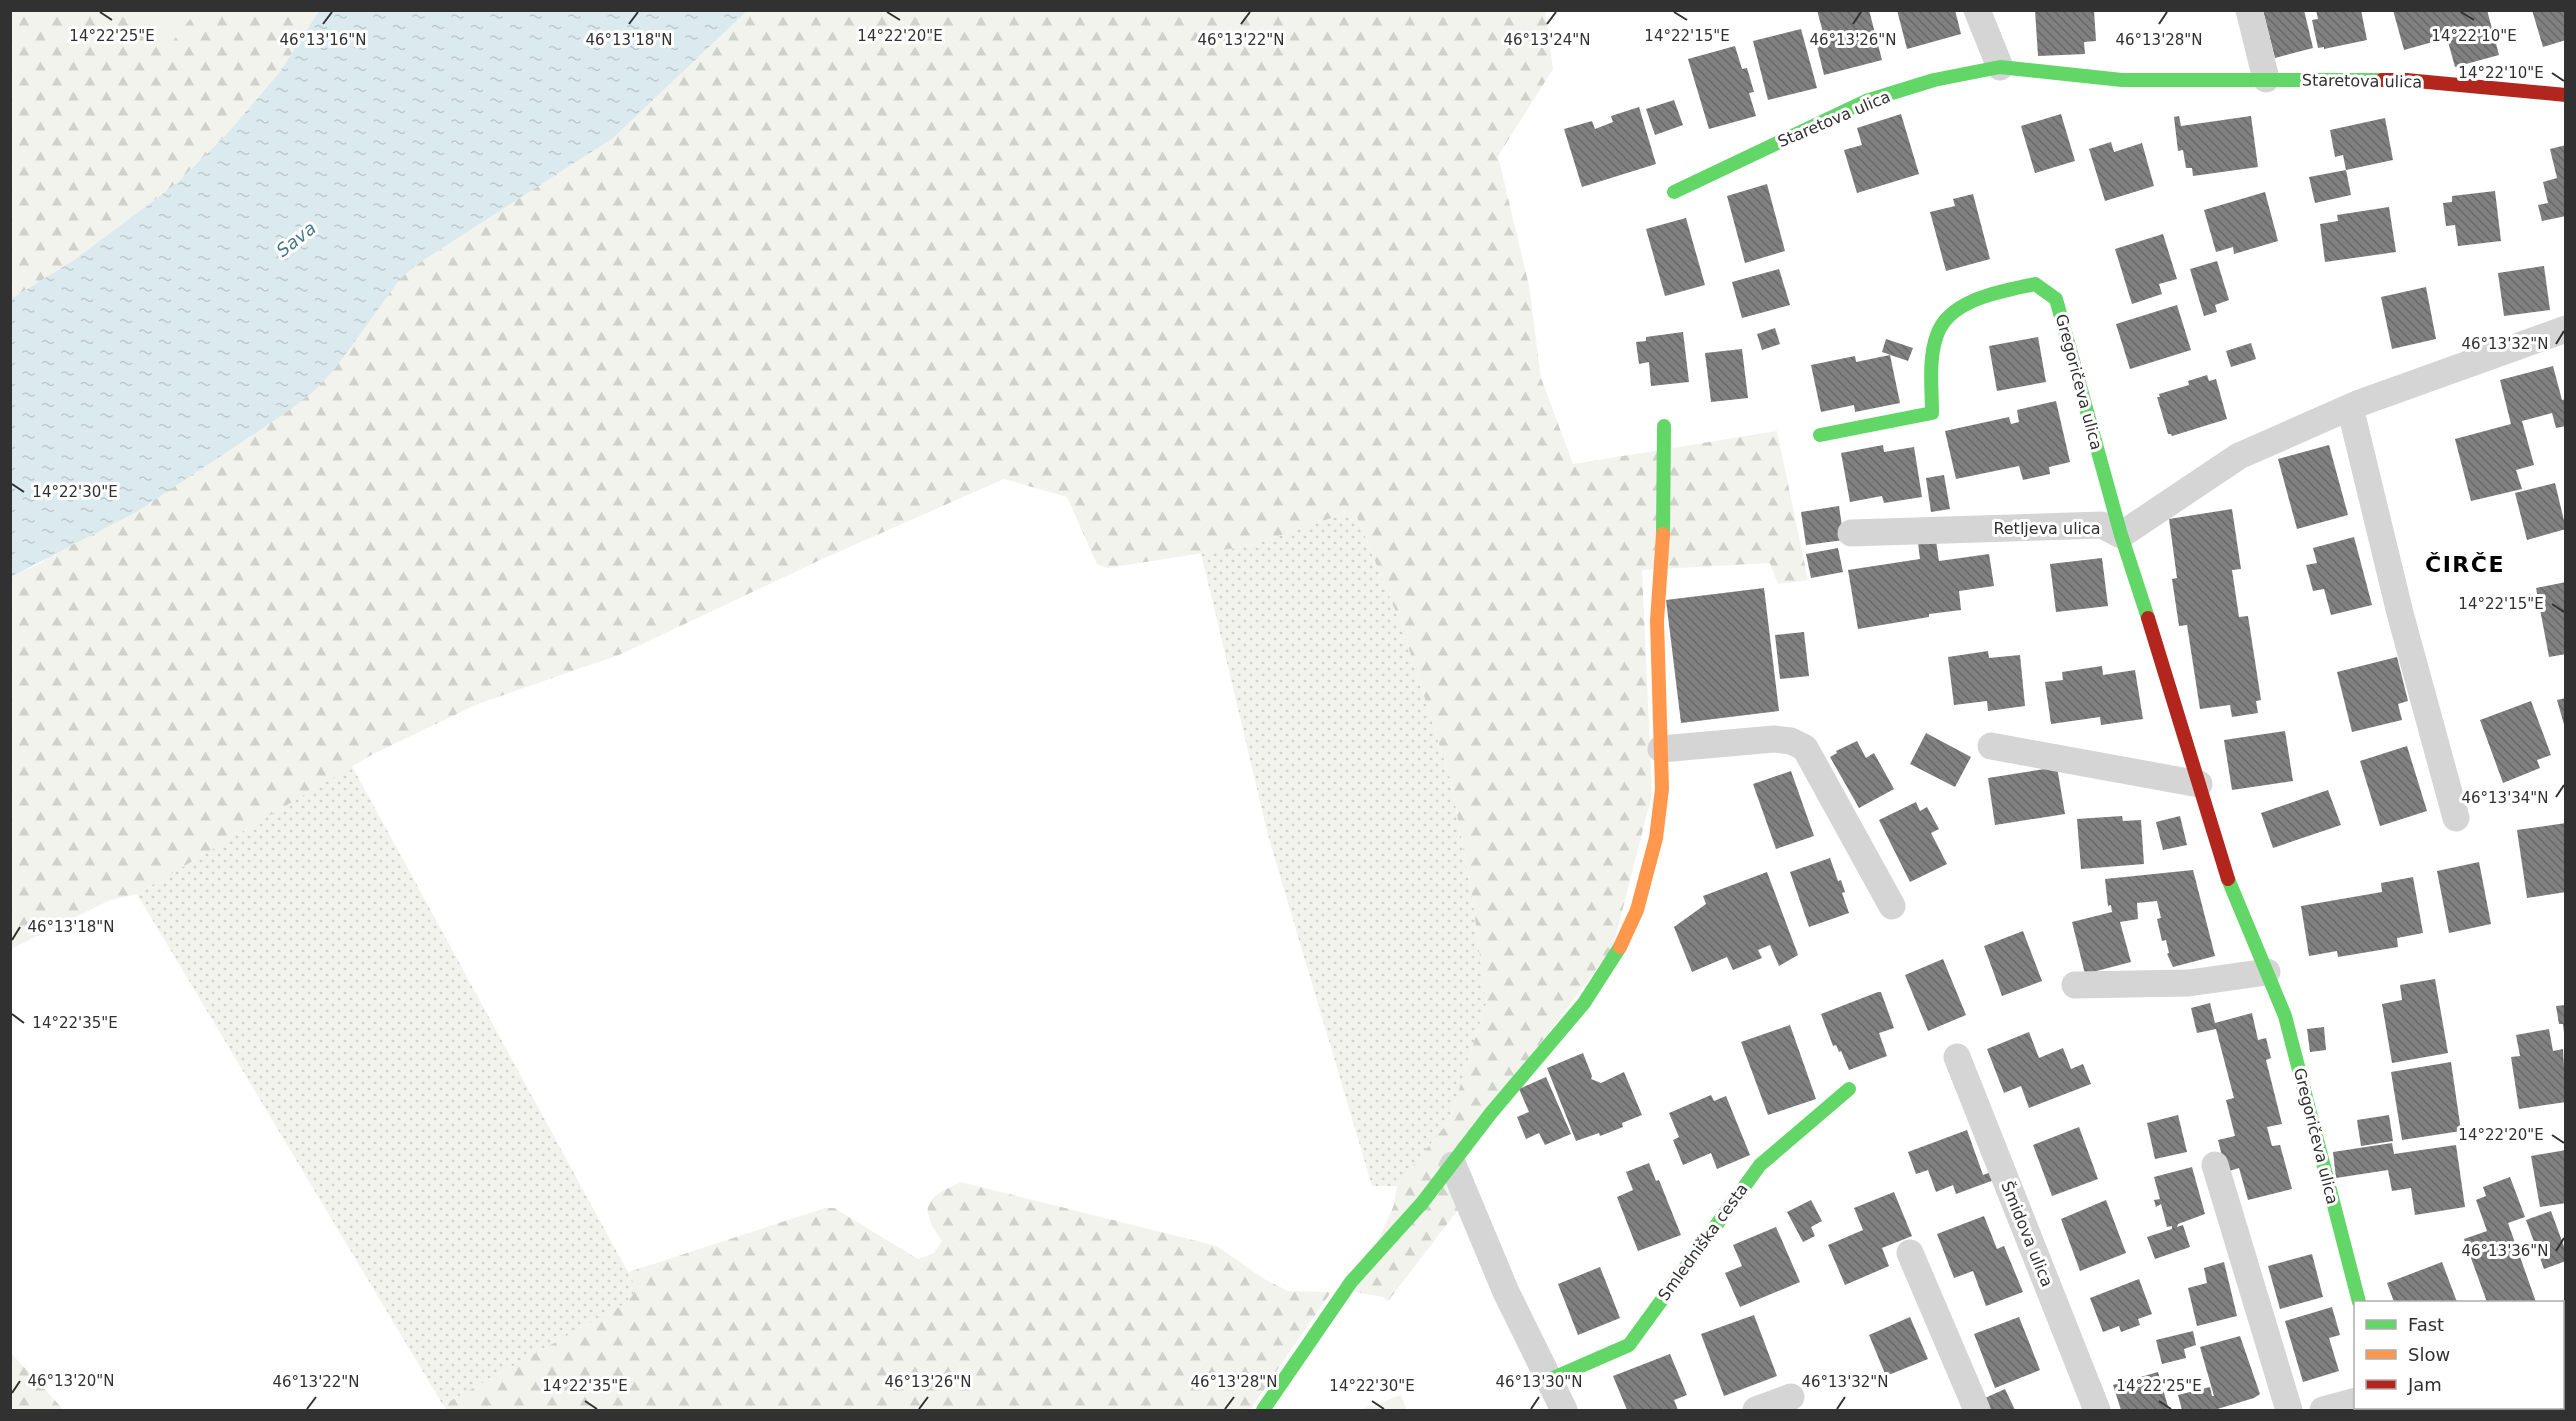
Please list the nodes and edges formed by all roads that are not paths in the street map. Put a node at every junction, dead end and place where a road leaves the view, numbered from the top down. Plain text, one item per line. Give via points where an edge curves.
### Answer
1 (1977, 10) edge
2 (2249, 10) edge
3 (2000, 67) junction
4 (2265, 79) junction
5 (2565, 95) edge
6 (1674, 192) dead end
7 (2565, 329) edge
8 (2350, 406) junction
9 (1664, 426) dead end
10 (1820, 435) dead end
11 (1851, 533) dead end
12 (2121, 535) junction
13 (1991, 746) dead end
14 (1661, 749) junction
15 (2199, 784) junction
16 (2456, 818) dead end
17 (1892, 906) dead end
18 (2267, 972) junction
19 (2075, 985) dead end
20 (1957, 1058) dead end
21 (1849, 1089) dead end
22 (1453, 1165) junction
23 (2214, 1165) dead end
24 (1910, 1252) dead end
25 (2359, 1301) edge
26 (1551, 1379) junction
27 (1791, 1397) dead end
28 (2354, 1401) edge
29 (1263, 1410) edge
30 (1564, 1410) edge
31 (1756, 1410) edge
32 (1977, 1410) edge
33 (2097, 1410) edge
34 (2289, 1410) edge
35 (2324, 1410) edge

1 - 3 street
2 - 4 street
3 - 4 street, Staretova ulica via 2122,80
3 - 6 street, Staretova ulica via 1934,80 1866,101
4 - 5 street, Staretova ulica via 2406,80
7 - 8 street, Retljeva ulica
8 - 12 street, Retljeva ulica via 2239,456
8 - 16 street via 2400,613
9 - 14 street via 1664,512 1657,621
10 - 12 street, Gregoričeva ulica via 1932,413 1932,363 1939,329 1959,308 2035,284 2056,299
11 - 12 street, Retljeva ulica via 2102,525
12 - 15 street, Gregoričeva ulica
13 - 15 street
14 - 17 street via 1774,739 1805,748
14 - 22 street via 1662,789 1656,838 1637,910 1622,944 1584,1003 1491,1113
15 - 18 street, Gregoričeva ulica via 2226,874
18 - 19 street via 2189,983
18 - 25 street, Gregoričeva ulica via 2285,1016
20 - 33 street, Šmidova ulica
21 - 26 street, Smledniška cesta via 1760,1165 1629,1345
22 - 26 street via 1506,1292
22 - 29 street via 1351,1282
23 - 34 street
24 - 32 street
26 - 30 street
27 - 31 street
28 - 35 street

